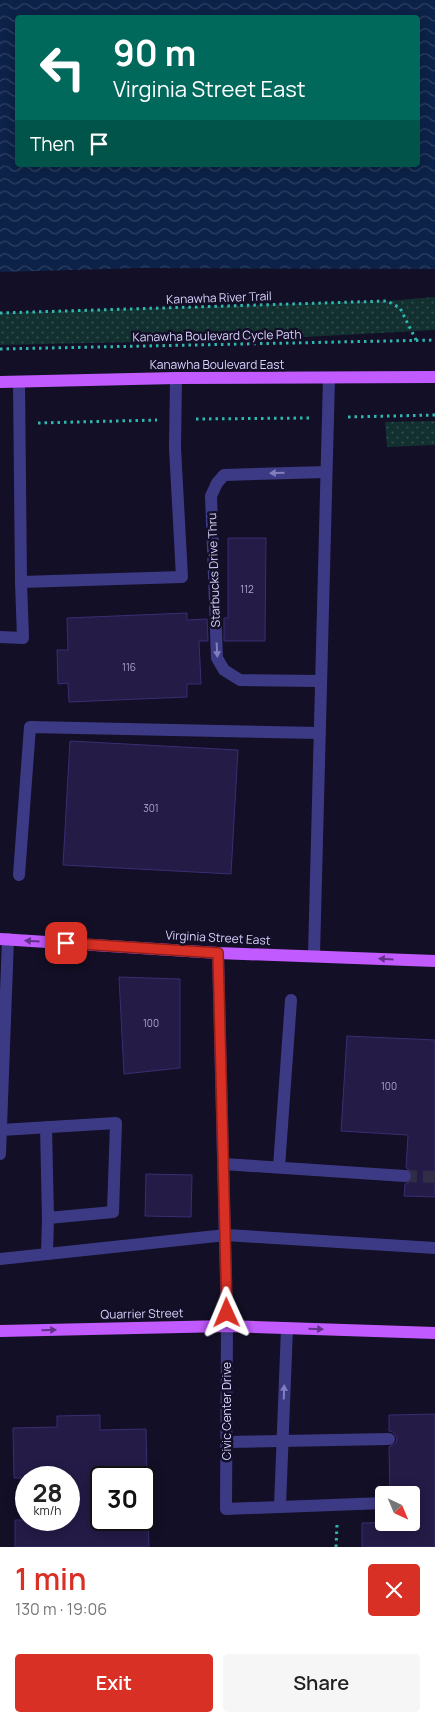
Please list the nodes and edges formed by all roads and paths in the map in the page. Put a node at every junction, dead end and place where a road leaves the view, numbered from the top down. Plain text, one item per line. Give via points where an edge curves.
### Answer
1 (0, 313) edge
2 (416, 340) junction
3 (435, 340) edge
4 (0, 349) edge
5 (435, 377) edge
6 (176, 378) junction
7 (329, 378) junction
8 (0, 382) edge
9 (19, 382) junction
10 (435, 415) edge
11 (328, 418) junction
12 (176, 420) junction
13 (20, 423) junction
14 (326, 472) junction
15 (21, 582) junction
16 (0, 638) edge
17 (320, 681) junction
18 (319, 733) junction
19 (19, 875) dead end
20 (4, 939) edge
21 (218, 953) junction
22 (314, 955) junction
23 (435, 961) edge
24 (291, 1000) dead end
25 (46, 1127) junction
26 (1, 1130) edge
27 (0, 1154) edge
28 (224, 1164) junction
29 (279, 1168) junction
30 (405, 1176) tunnel mouth
31 (48, 1218) junction
32 (226, 1235) junction
33 (435, 1248) edge
34 (47, 1254) junction
35 (0, 1259) edge
36 (227, 1326) junction
37 (287, 1328) junction
38 (0, 1330) edge
39 (435, 1333) edge
40 (389, 1439) dead end
41 (282, 1441) junction
42 (226, 1442) junction
43 (375, 1503) edge
44 (280, 1506) junction

1 - 2 path, Kanawha River Trail via 387,301 400,308
2 - 3 path, Kanawha Boulevard Cycle Path
2 - 4 path, Kanawha Boulevard Cycle Path
5 - 7 main road, Kanawha Boulevard East
6 - 7 main road, Kanawha Boulevard East
6 - 9 main road, Kanawha Boulevard East
6 - 12 street
7 - 11 street
8 - 9 main road, Kanawha Boulevard East
9 - 13 street
10 - 11 path
11 - 12 path
11 - 14 street
12 - 13 path
12 - 15 street via 182,577
13 - 15 street
14 - 17 street
14 -> 17 street, Starbucks Drive Thru via 224,475 211,496 217,658 224,670 240,680
15 - 16 street via 23,638
17 - 18 street
18 - 19 street via 30,727
18 - 22 street
21 -> 20 main road, Virginia Street East
20 - 26 street
21 - 22 main road, Virginia Street East
21 - 28 street, Civic Center Drive
23 -> 22 main road, Virginia Street East
24 - 29 street
25 - 26 street
25 - 31 street
25 - 31 street via 116,1123 113,1212
26 - 27 street
28 - 29 street
28 - 32 street, Civic Center Drive
29 - 30 street
31 - 34 street
32 - 33 street
32 - 34 street
32 - 36 street, Civic Center Drive
34 - 35 street
36 - 37 main road, Quarrier Street
38 -> 36 main road, Quarrier Street
36 - 42 street, Civic Center Drive
37 -> 39 main road, Quarrier Street
41 -> 37 street
40 - 41 street
41 - 42 street
41 - 44 street
42 - 44 street, Civic Center Drive via 226,1509
43 - 44 street

